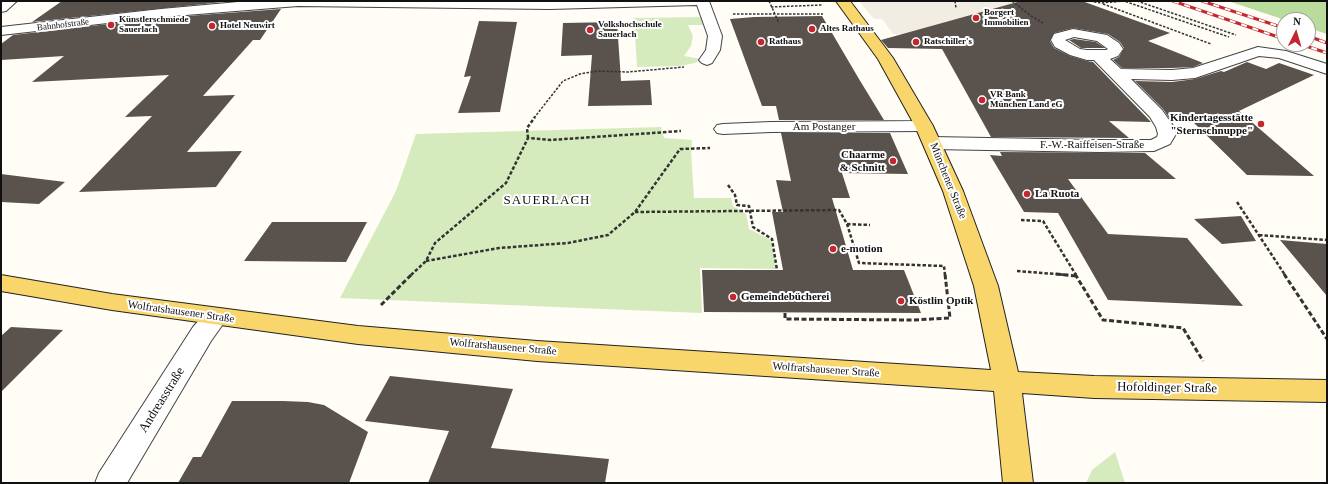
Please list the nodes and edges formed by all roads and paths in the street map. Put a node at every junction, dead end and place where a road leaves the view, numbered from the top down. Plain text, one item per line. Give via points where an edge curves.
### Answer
1 (10, 1) edge
2 (335, 1) edge
3 (701, 1) edge
4 (769, 1) edge
5 (844, 1) edge
6 (955, 1) edge
7 (1012, 1) edge
8 (1090, 1) edge
9 (1137, 1) edge
10 (1100, 3) junction
11 (824, 5) dead end
12 (771, 7) junction
13 (1, 8) edge
14 (956, 8) dead end
15 (779, 23) dead end
16 (1, 31) edge
17 (1065, 34) joint
18 (1242, 37) dead end
19 (1233, 39) dead end
20 (1205, 42) dead end
21 (707, 60) joint
22 (1327, 69) edge
23 (1117, 74) junction
24 (723, 130) dead end
25 (681, 131) dead end
26 (928, 135) junction
27 (528, 138) junction
28 (717, 148) dead end
29 (728, 185) dead end
30 (1237, 202) dead end
31 (751, 210) junction
32 (635, 212) junction
33 (1021, 220) dead end
34 (847, 224) junction
35 (870, 225) dead end
36 (1259, 234) junction
37 (1327, 240) edge
38 (426, 261) junction
39 (777, 270) dead end
40 (1017, 271) dead end
41 (1077, 276) junction
42 (1, 283) edge
43 (381, 305) dead end
44 (785, 313) dead end
45 (216, 317) junction
46 (1327, 339) edge
47 (1206, 365) dead end
48 (1007, 382) junction
49 (1327, 391) edge
50 (110, 483) edge
51 (1018, 483) edge

1 - 13 street
2 - 3 street, Bahnhofstraße via 550,5
2 - 16 street, Bahnhofstraße via 249,5
3 - 21 street via 714,36 713,50
4 - 12 path
5 - 26 main road, Münchener Straße via 885,58
6 - 14 path
7 - 17 path via 1032,16
8 - 10 path
9 - 18 path
10 - 19 path via 1124,1
10 - 20 path
11 - 12 path
12 - 15 path
17 - 23 street, F.-W.-Raiffeisen-Straße via 1059,37 1060,44 1087,55 1098,55
21 - 27 path via 699,65 680,68 628,72 597,71 563,81 527,128
22 - 23 street via 1281,54 1258,51 1195,73
23 - 26 street, F.-W.-Raiffeisen-Straße via 1156,114 1168,134 1164,140 1154,145 1100,146
24 - 26 street, Am Postanger via 771,128
25 - 27 path via 551,140
26 - 48 main road, Münchener Straße via 967,230 986,286
27 - 38 path via 506,183 435,243
28 - 32 path via 680,149
29 - 31 path via 735,195 737,205 749,206
30 - 36 path
31 - 32 path
31 - 34 path via 839,210
31 - 39 path via 753,227 772,239
32 - 38 path via 608,235 568,244 499,248
33 - 41 path via 1043,221
34 - 35 path
34 - 44 path via 859,263 944,266 950,318 785,319
36 - 37 path
36 - 46 path
38 - 43 path
40 - 41 path
41 - 47 path via 1103,320 1183,328
42 - 45 main road, Wolfratshausener Straße
45 - 48 main road, Wolfratshausener Straße via 358,335 537,350
45 - 50 street, Andreasstraße via 202,334
48 - 49 main road, Hofoldinger Straße via 1112,387
48 - 51 main road, Münchener Straße

